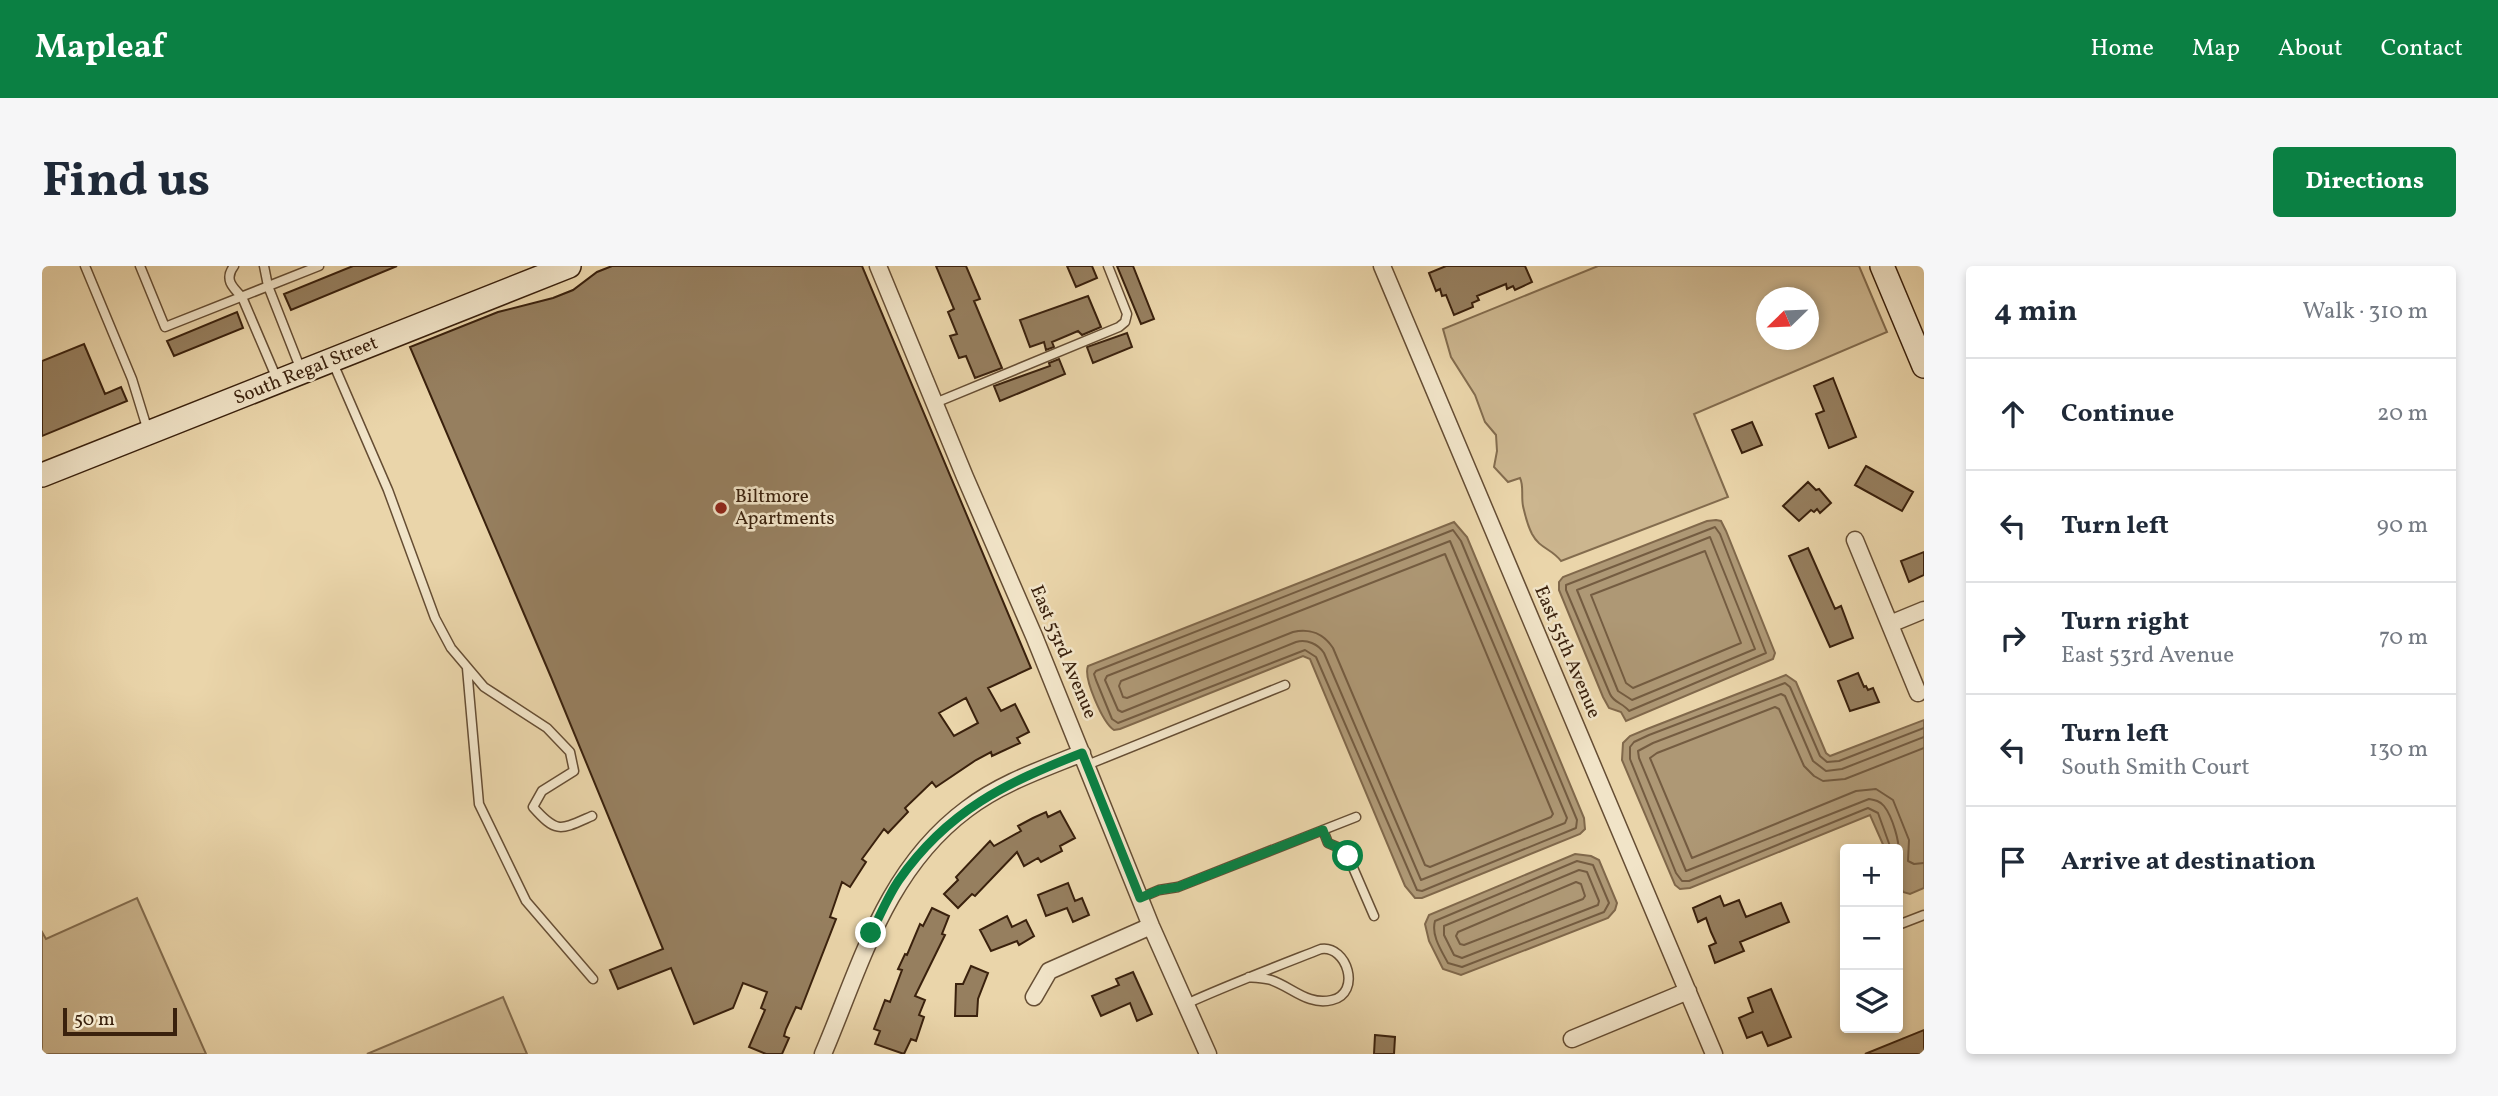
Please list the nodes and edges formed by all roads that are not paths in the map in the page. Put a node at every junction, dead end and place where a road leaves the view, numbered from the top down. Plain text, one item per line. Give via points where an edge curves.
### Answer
1 (85, 266) edge
2 (140, 266) edge
3 (234, 266) edge
4 (264, 266) edge
5 (319, 266) edge
6 (569, 266) edge
7 (877, 266) edge
8 (1108, 266) edge
9 (1382, 266) edge
10 (1882, 266) edge
11 (540, 271) edge
12 (268, 286) junction
13 (242, 297) junction
14 (1921, 352) edge
15 (331, 361) junction
16 (302, 372) junction
17 (278, 382) junction
18 (935, 403) junction
19 (149, 434) junction
20 (42, 475) edge
21 (1855, 540) dead end
22 (1924, 610) edge
23 (1890, 624) junction
24 (467, 668) junction
25 (1285, 685) dead end
26 (1918, 693) dead end
27 (1085, 759) junction
28 (592, 816) dead end
29 (1356, 817) dead end
30 (1323, 830) junction
31 (1140, 898) junction
32 (1924, 915) edge
33 (1374, 916) dead end
34 (1903, 923) edge
35 (1151, 926) junction
36 (1249, 977) junction
37 (593, 979) dead end
38 (1688, 991) junction
39 (1034, 997) dead end
40 (1186, 1004) junction
41 (1572, 1039) dead end
42 (823, 1054) edge
43 (1208, 1054) edge
44 (1714, 1054) edge

1 - 19 lane via 132,379
2 - 13 lane via 164,327
3 - 13 lane via 229,281
4 - 12 lane
5 - 12 lane
6 - 11 main road, South Regal Street
7 - 18 street, East 53rd Avenue
8 - 18 lane via 1128,314 1119,327
9 - 38 street, East 55th Avenue
10 - 14 main road
11 - 15 main road, South Regal Street
12 - 13 lane
12 - 16 lane
13 - 17 lane
15 - 16 main road, South Regal Street
15 - 24 lane via 388,490 435,618
16 - 17 main road, South Regal Street
17 - 19 main road, South Regal Street
18 - 27 street, East 53rd Avenue
19 - 20 main road, South Regal Street
21 - 23 street
22 - 23 street
23 - 26 street
24 - 28 lane via 484,687 547,728 570,752 574,771 542,791 533,807 548,824 565,828
24 - 37 lane via 479,804 526,901
25 - 27 lane
27 - 31 street, East 53rd Avenue
27 - 42 street via 1021,778 967,809 927,846 899,881 871,933
29 - 30 lane
30 - 31 lane
30 - 33 lane via 1328,843 1348,856
31 - 35 street, East 53rd Avenue
32 - 34 lane
35 - 39 street via 1049,971
35 - 40 street, East 53rd Avenue
36 - 36 lane via 1330,948 1338,952 1349,979 1343,995 1317,1001 1268,979
36 - 40 lane
38 - 41 street
38 - 44 street, East 55th Avenue
40 - 43 street, East 53rd Avenue

